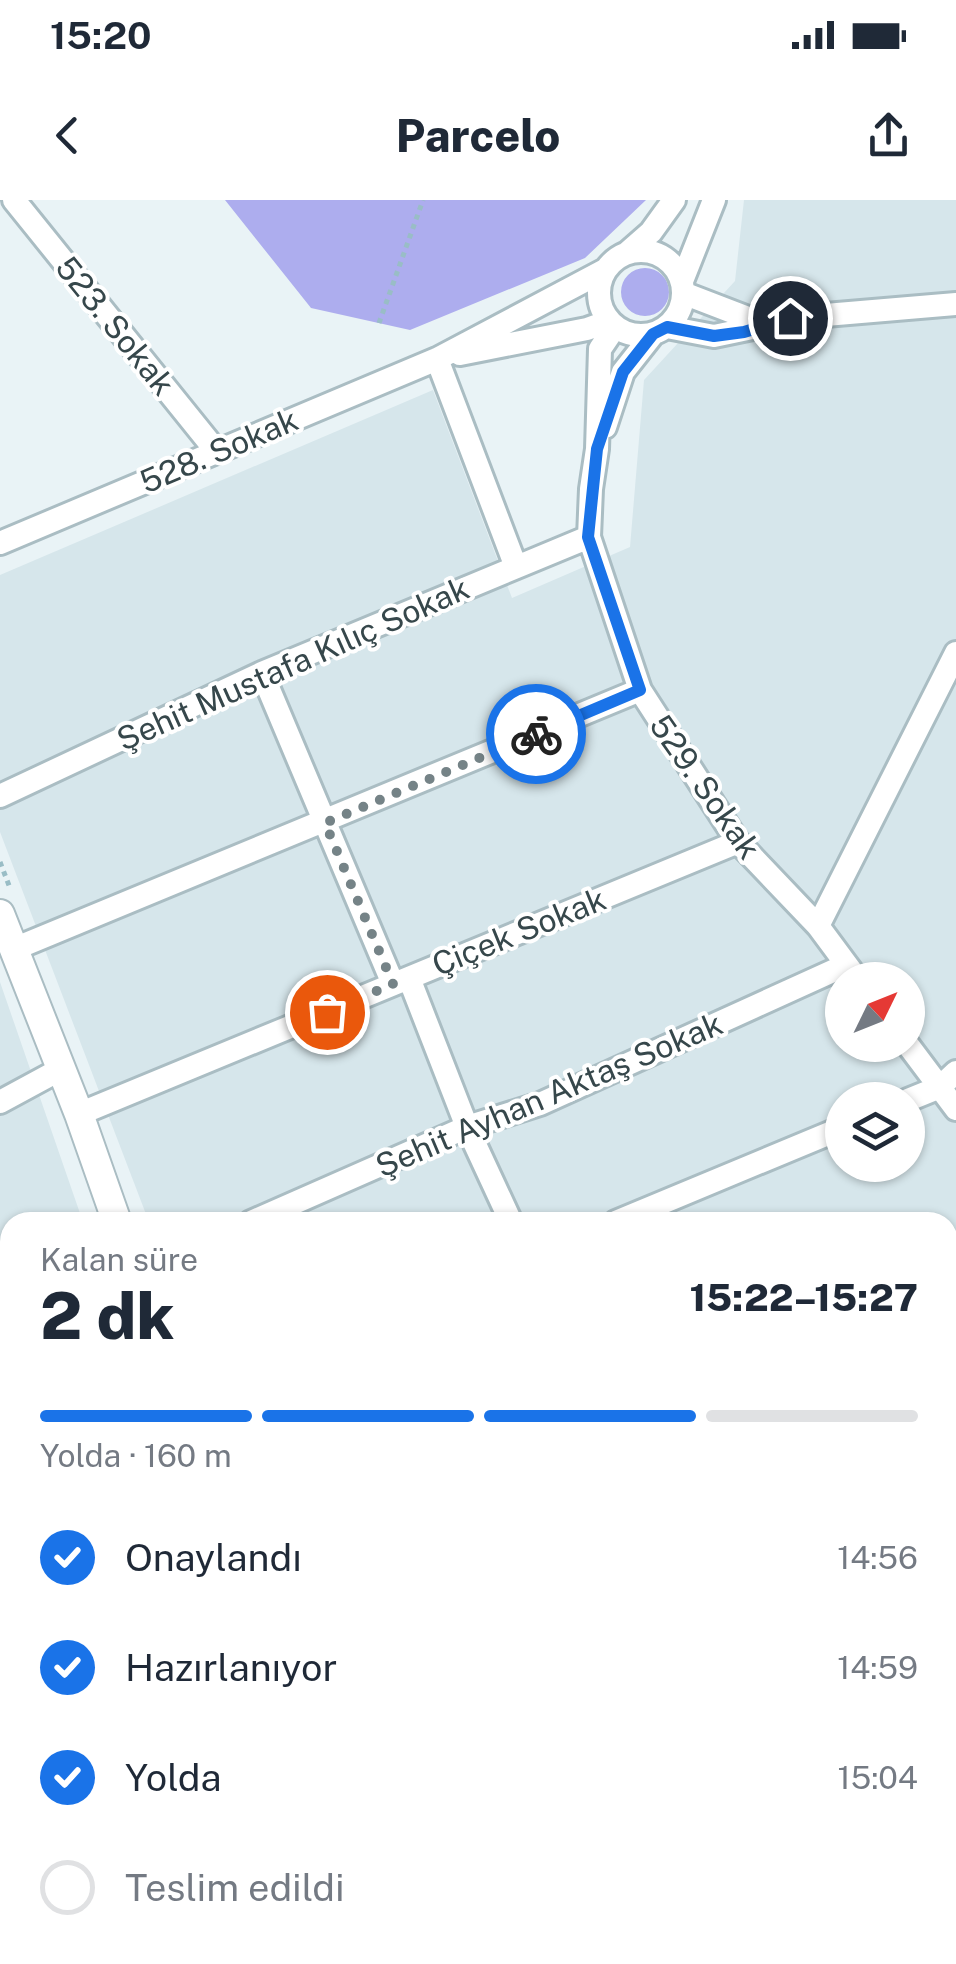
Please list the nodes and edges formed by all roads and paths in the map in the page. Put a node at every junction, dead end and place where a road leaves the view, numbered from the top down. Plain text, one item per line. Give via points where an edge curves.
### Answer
1 (14, 200) edge
2 (423, 200) edge
3 (674, 200) edge
4 (714, 200) edge
5 (628, 252) junction
6 (605, 270) junction
7 (683, 287) junction
8 (956, 304) edge
9 (790, 318) junction
10 (379, 323) dead end
11 (612, 324) junction
12 (660, 331) junction
13 (437, 358) junction
14 (597, 449) junction
15 (218, 452) junction
16 (588, 537) junction
17 (0, 543) edge
18 (516, 567) junction
19 (956, 653) edge
20 (262, 673) junction
21 (640, 690) junction
22 (0, 796) edge
23 (325, 823) junction
24 (738, 842) junction
25 (0, 914) edge
26 (818, 926) junction
27 (14, 950) junction
28 (845, 962) edge
29 (401, 981) junction
30 (825, 983) edge
31 (925, 1059) edge
32 (61, 1068) junction
33 (948, 1080) edge
34 (925, 1092) edge
35 (0, 1102) edge
36 (956, 1109) edge
37 (79, 1114) junction
38 (467, 1127) junction
39 (825, 1135) edge
40 (113, 1212) edge
41 (274, 1212) edge
42 (506, 1212) edge
43 (640, 1212) edge

1 - 15 street, 523. Sokak
2 - 10 path
3 - 5 street
4 - 7 street
5 - 6 street
5 - 7 street via 664,257
6 - 11 street via 598,298
6 - 13 street, 528. Sokak
7 - 9 street via 748,318
7 - 12 street via 680,310
8 - 9 street
9 - 12 street via 714,336
11 - 12 street via 638,336
11 - 13 street, 528. Sokak
11 - 14 street, 529. Sokak via 600,349
12 - 14 street, 529. Sokak via 623,372
13 - 15 street, 528. Sokak
13 - 18 street
14 - 16 street, 529. Sokak
15 - 17 street, 528. Sokak
16 - 18 street, Şehit Mustafa Kılıç Sokak
16 - 21 street, 529. Sokak
18 - 20 street, Şehit Mustafa Kılıç Sokak
19 - 26 street
20 - 22 street, Şehit Mustafa Kılıç Sokak
20 - 23 street
21 - 23 street
21 - 24 street, 529. Sokak
23 - 27 street
23 - 29 street
24 - 26 street, 529. Sokak
24 - 29 street, Çiçek Sokak
25 - 27 street
26 - 28 street, 529. Sokak
27 - 32 street
29 - 37 street, Çiçek Sokak
29 - 38 street
30 - 38 street, Şehit Ayhan Aktaş Sokak via 540,1104
31 - 33 street
32 - 35 street
32 - 37 street
33 - 34 street
33 - 36 street
37 - 40 street
38 - 41 street, Şehit Ayhan Aktaş Sokak
38 - 42 street
39 - 43 street

